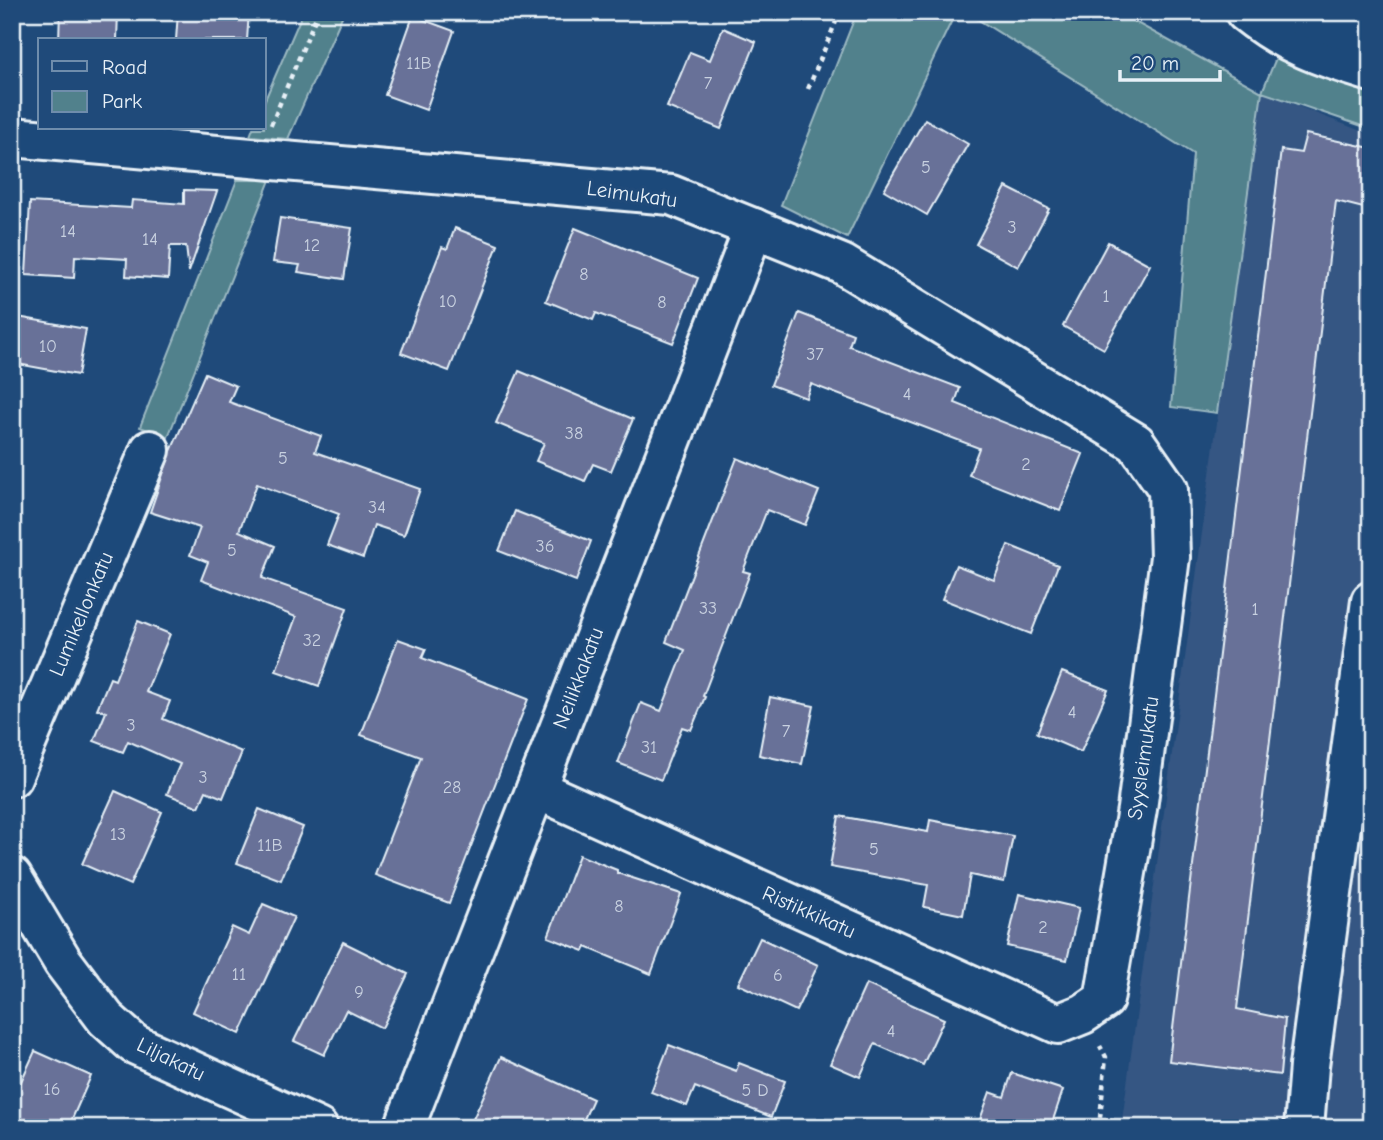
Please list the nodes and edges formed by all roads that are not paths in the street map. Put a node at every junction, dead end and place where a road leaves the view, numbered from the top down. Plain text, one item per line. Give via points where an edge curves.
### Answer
1 (1245, 12) edge
2 (1290, 12) edge
3 (1371, 38) edge
4 (1371, 72) edge
5 (12, 136) edge
6 (754, 228) junction
7 (150, 450) dead end
8 (1168, 489) joint
9 (1371, 601) edge
10 (12, 778) edge
11 (536, 789) junction
12 (12, 877) edge
13 (1083, 1014) joint
14 (318, 1128) edge
15 (404, 1128) edge
16 (1304, 1128) edge

1 - 4 street via 1308,52
2 - 3 street
5 - 6 street, Leimukatu via 671,195
6 - 8 street, Leimukatu via 842,264 1136,443
6 - 11 street, Neilikkakatu
7 - 10 street, Lumikellonkatu
8 - 13 street, Syysleimukatu via 1170,557 1137,809 1104,1000
9 - 16 street
11 - 13 street, Ristikkikatu via 1058,1024
11 - 15 street, Neilikkakatu
12 - 14 street, Liljakatu via 63,962 106,1019 134,1044

